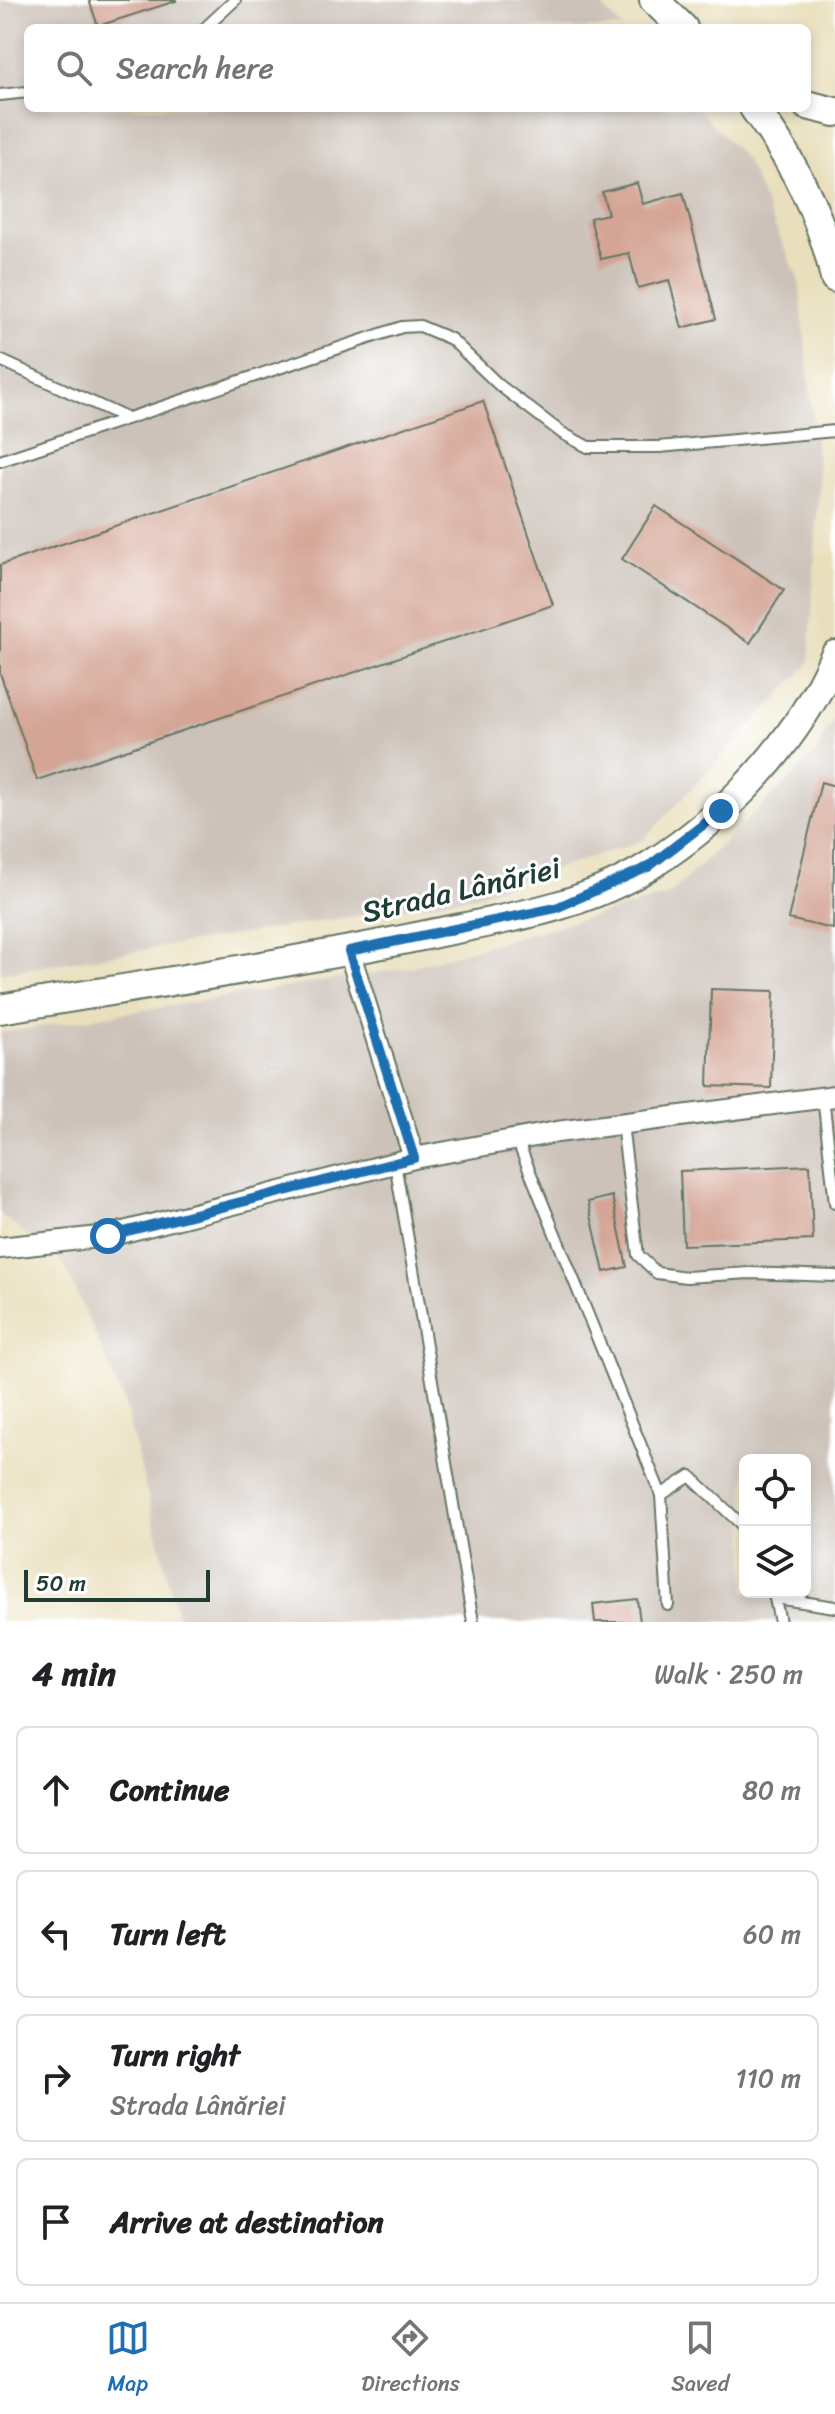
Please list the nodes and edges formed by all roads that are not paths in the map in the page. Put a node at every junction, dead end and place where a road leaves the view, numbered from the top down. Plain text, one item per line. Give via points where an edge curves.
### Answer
1 (235, 0) edge
2 (654, 0) edge
3 (209, 24) edge
4 (679, 24) edge
5 (24, 92) edge
6 (0, 95) edge
7 (811, 106) edge
8 (757, 112) edge
9 (835, 112) edge
10 (835, 278) edge
11 (0, 360) edge
12 (124, 417) junction
13 (835, 431) edge
14 (0, 461) edge
15 (835, 655) edge
16 (349, 951) junction
17 (0, 1009) edge
18 (829, 1096) edge
19 (622, 1124) junction
20 (517, 1140) junction
21 (405, 1161) junction
22 (835, 1203) edge
23 (0, 1248) edge
24 (835, 1276) edge
25 (661, 1495) junction
26 (742, 1526) edge
27 (776, 1598) edge
28 (790, 1598) edge
29 (668, 1605) dead end
30 (835, 1607) edge
31 (473, 1622) edge
32 (780, 1622) edge

1 - 3 lane
2 - 4 street
5 - 6 lane
7 - 9 street
8 - 10 street via 793,166 824,233
11 - 12 lane
12 - 13 lane via 402,327 420,326 451,339 499,385 588,447 659,447
12 - 14 lane
15 - 16 street, Strada Lânăriei via 819,694 786,740 721,811 648,867 556,908
16 - 17 street, Strada Lânăriei
16 - 21 street
18 - 19 street
18 - 22 lane
19 - 20 street
19 - 24 lane via 638,1255 657,1273
20 - 21 street
20 - 25 lane
21 - 23 street via 108,1236
21 - 31 lane
25 - 26 lane via 690,1476
25 - 29 lane
27 - 32 lane
28 - 30 lane

